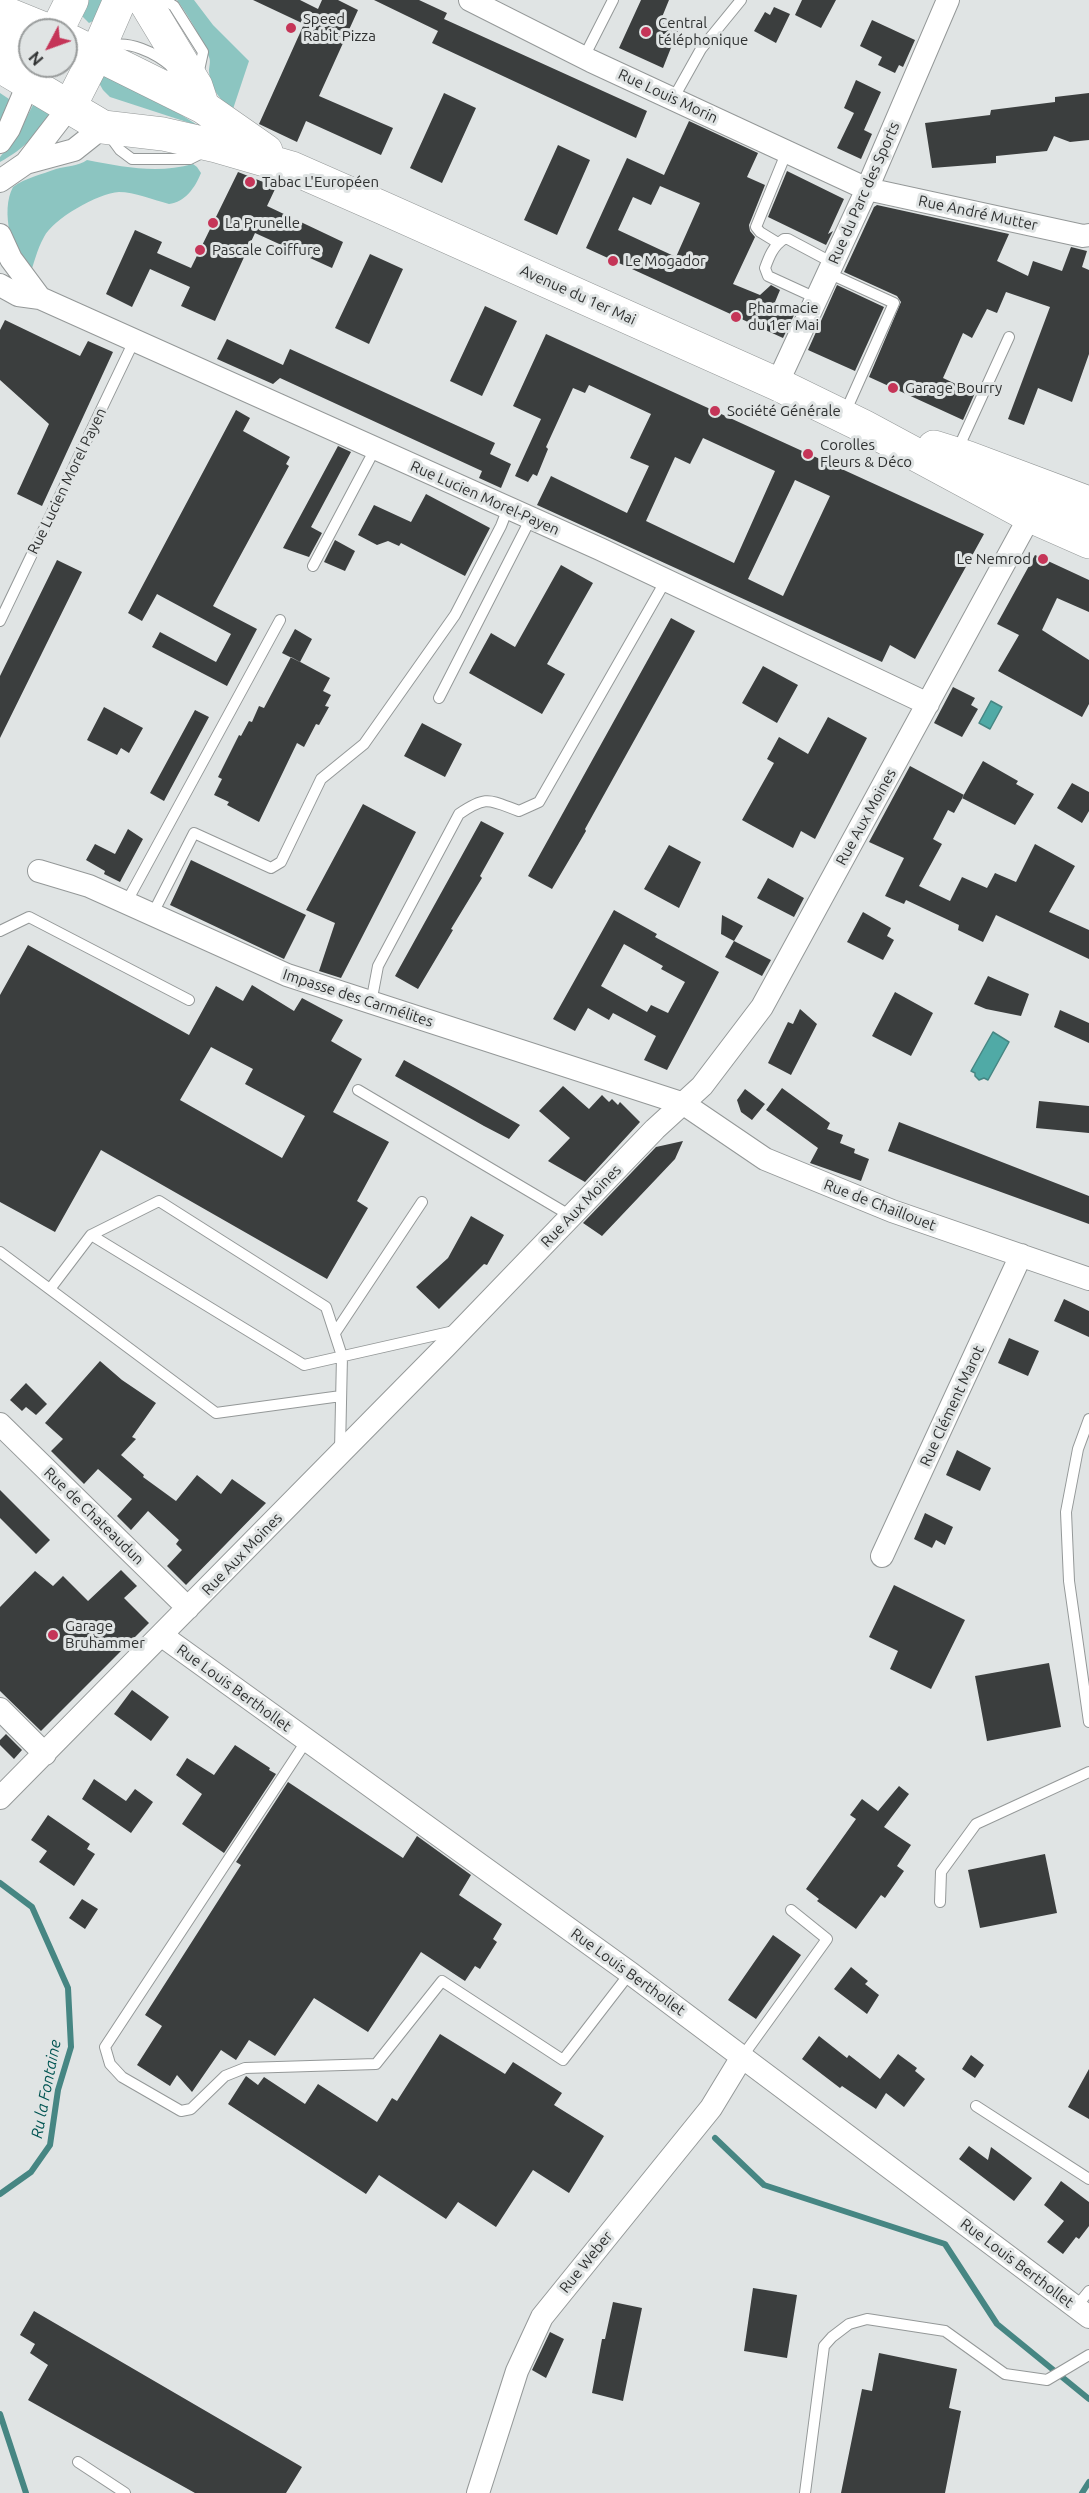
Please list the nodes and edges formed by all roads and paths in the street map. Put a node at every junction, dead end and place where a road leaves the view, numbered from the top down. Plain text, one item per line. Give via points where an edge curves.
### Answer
1 (72, 0) edge
2 (120, 0) edge
3 (144, 0) edge
4 (164, 0) edge
5 (470, 0) edge
6 (613, 0) edge
7 (741, 0) edge
8 (948, 0) edge
9 (500, 7) edge
10 (63, 18) edge
11 (15, 45) edge
12 (81, 56) edge
13 (584, 57) junction
14 (199, 97) junction
15 (673, 99) junction
16 (70, 106) junction
17 (104, 127) junction
18 (0, 142) edge
19 (787, 151) junction
20 (26, 163) junction
21 (292, 168) junction
22 (0, 181) edge
23 (867, 189) junction
24 (0, 235) edge
25 (1089, 235) edge
26 (778, 243) junction
27 (830, 268) junction
28 (0, 285) edge
29 (40, 298) junction
30 (816, 298) junction
31 (1009, 337) dead end
32 (134, 341) junction
33 (777, 384) junction
34 (853, 422) junction
35 (375, 449) junction
36 (955, 454) junction
37 (1089, 503) edge
38 (508, 508) junction
39 (1030, 516) junction
40 (1089, 517) edge
41 (531, 518) junction
42 (1089, 542) edge
43 (313, 566) dead end
44 (666, 580) junction
45 (280, 620) dead end
46 (0, 621) edge
47 (439, 698) dead end
48 (928, 704) junction
49 (39, 871) dead end
50 (126, 903) junction
51 (152, 915) junction
52 (0, 931) edge
53 (189, 1000) dead end
54 (371, 1003) junction
55 (358, 1090) dead end
56 (684, 1104) junction
57 (422, 1202) dead end
58 (571, 1216) junction
59 (91, 1235) junction
60 (0, 1252) edge
61 (1021, 1255) junction
62 (1089, 1279) edge
63 (50, 1289) junction
64 (462, 1329) junction
65 (335, 1333) junction
66 (342, 1356) junction
67 (341, 1396) junction
68 (1089, 1419) edge
69 (0, 1424) edge
70 (340, 1454) junction
71 (882, 1556) dead end
72 (188, 1608) junction
73 (161, 1635) junction
74 (0, 1709) edge
75 (1089, 1722) edge
76 (307, 1740) junction
77 (45, 1754) junction
78 (1089, 1772) edge
79 (0, 1798) edge
80 (940, 1902) dead end
81 (791, 1910) dead end
82 (634, 1967) junction
83 (742, 2057) junction
84 (976, 2106) dead end
85 (1089, 2179) edge
86 (1084, 2305) edge
87 (1089, 2355) edge
88 (78, 2462) dead end
89 (125, 2493) edge
90 (477, 2493) edge
91 (805, 2493) edge

1 - 10 main road
2 - 12 main road
3 - 14 main road
4 - 14 lane via 174,6 203,52
5 - 9 street, Rue Louis Morin
6 - 13 lane
7 - 15 lane via 701,49
8 - 23 street, Rue du Parc des Sports
9 - 13 street, Rue Louis Morin
11 - 16 main road
11 - 18 street via 9,129
12 - 14 main road, Avenue du 1er Mai
12 - 16 main road
13 - 15 street, Rue Louis Morin
14 - 21 main road, Avenue du 1er Mai
15 - 19 street, Rue Louis Morin
16 - 17 main road
16 - 20 street
17 - 20 street via 74,150
17 - 21 main road, Avenue du 1er Mai via 164,134
19 - 23 street, Rue Louis Morin
19 - 26 lane via 756,227
20 - 22 street
21 - 33 main road, Avenue du 1er Mai
23 - 25 street, Rue André Mutter
23 - 27 street, Rue du Parc des Sports
24 - 29 street, Rue Lucien Morel-Payen via 11,259
26 - 27 lane via 788,239
26 - 30 lane via 765,268 768,276
27 - 30 street, Rue du Parc des Sports
27 - 34 lane via 894,303
28 - 29 street, Rue Lucien Morel-Payen via 18,295
29 - 32 street, Rue Lucien Morel-Payen
30 - 33 street, Rue du Parc des Sports
31 - 36 lane
32 - 35 street, Rue Lucien Morel-Payen
32 - 46 lane, Rue Lucien Morel Payen
33 - 34 main road, Avenue du 1er Mai
34 - 36 main road, Avenue du 1er Mai
34 - 39 main road, Avenue du 1er Mai
35 - 38 street, Rue Lucien Morel-Payen
35 - 43 lane
36 - 37 main road, Avenue du 1er Mai
38 - 41 street, Rue Lucien Morel-Payen
38 - 51 lane via 454,615 364,744 321,779 281,862 271,868 194,833
39 - 40 street via 1049,509 1064,509
39 - 42 main road, Avenue du 1er Mai
39 - 48 street, Rue Aux Moines
41 - 44 street, Rue Lucien Morel-Payen
41 - 47 lane
44 - 48 street, Rue Lucien Morel-Payen
44 - 54 lane via 539,802 519,811 487,800 459,814 378,966
45 - 50 lane
48 - 56 street, Rue Aux Moines via 762,1007
49 - 50 street, Impasse des Carmélites
50 - 51 street, Impasse des Carmélites
51 - 54 street, Impasse des Carmélites via 287,975
52 - 53 lane via 29,917
54 - 56 street, Impasse des Carmélites
55 - 58 lane
56 - 58 street, Rue Aux Moines
56 - 61 street, Rue de Chaillouet via 765,1160 892,1212
57 - 65 lane
58 - 64 street, Rue Aux Moines
59 - 63 lane
59 - 65 lane via 159,1201 327,1307
59 - 66 lane via 304,1365
60 - 63 lane
61 - 62 street, Rue de Chaillouet
61 - 71 street, Rue Clément Marot
63 - 67 lane via 216,1413
64 - 66 lane
64 - 70 street, Rue Aux Moines
65 - 66 lane
66 - 67 lane
67 - 70 lane
68 - 75 lane via 1078,1449 1066,1512 1069,1581
69 - 72 street, Rue de Chateaudun
70 - 72 street, Rue Aux Moines
72 - 73 street, Rue Aux Moines
73 - 76 street, Rue Louis Berthollet
73 - 77 street, Rue Aux Moines
74 - 77 street
76 - 82 street, Rue Louis Berthollet
76 - 82 lane via 105,2047 110,2064 122,2078 181,2111 191,2109 225,2076 245,2068 376,2064 442,1981 563,2060
77 - 79 street, Rue Aux Moines
78 - 80 lane via 976,1824 941,1872
81 - 83 lane via 827,1938
82 - 83 street, Rue Louis Berthollet
83 - 86 street, Rue Louis Berthollet
83 - 90 street, Rue Weber via 711,2108 542,2317 517,2371
84 - 85 lane
87 - 91 lane via 1047,2380 1005,2374 945,2331 867,2319 849,2324 824,2346
88 - 89 lane

